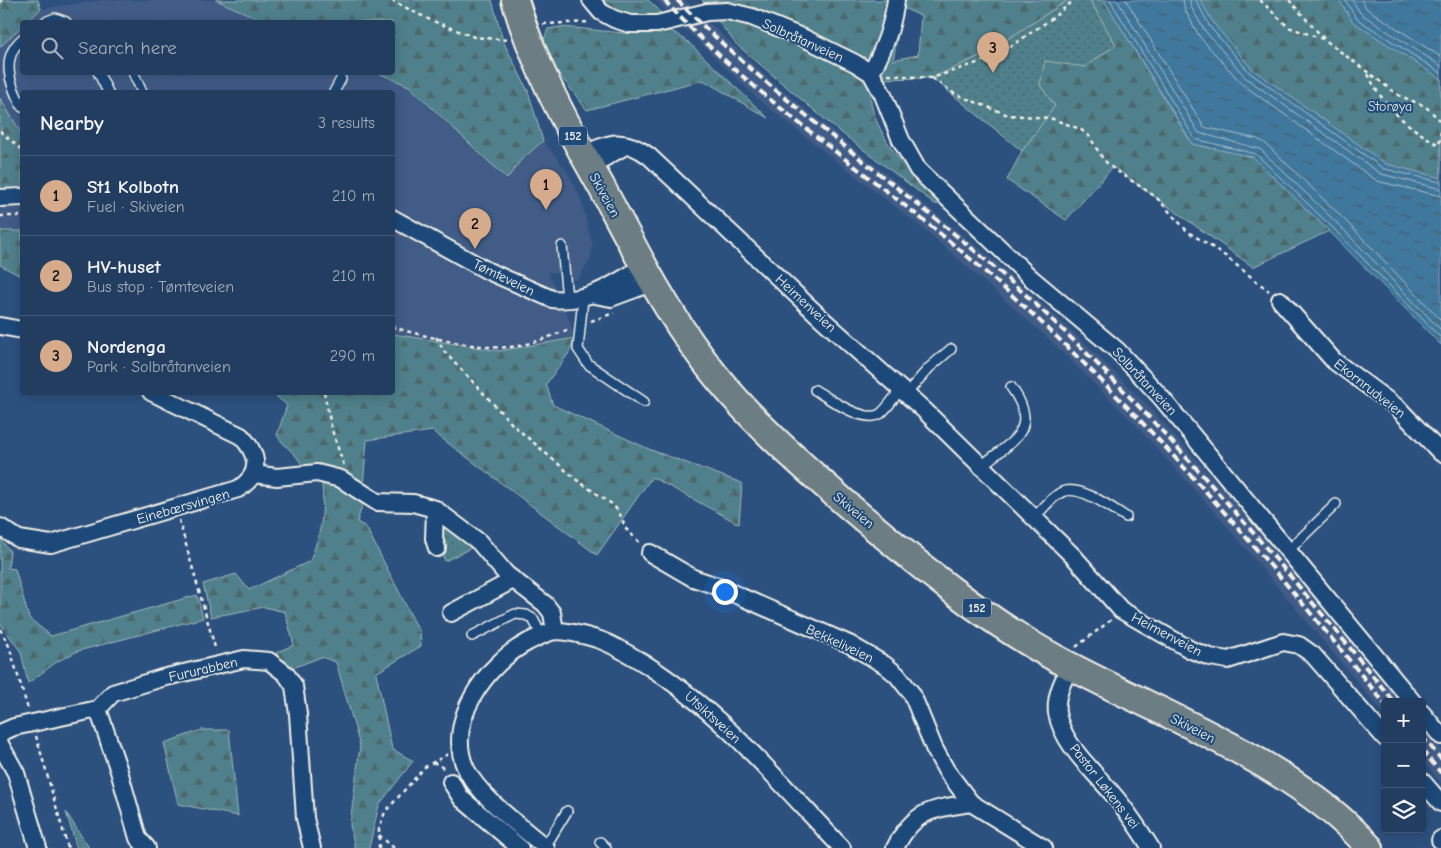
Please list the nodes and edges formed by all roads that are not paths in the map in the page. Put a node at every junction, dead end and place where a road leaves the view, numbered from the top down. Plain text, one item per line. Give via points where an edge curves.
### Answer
1 (514, 0) edge
2 (591, 0) edge
3 (896, 0) edge
4 (20, 42) edge
5 (871, 73) junction
6 (4, 75) edge
7 (100, 75) edge
8 (134, 75) edge
9 (341, 79) dead end
10 (107, 90) edge
11 (141, 90) edge
12 (335, 90) edge
13 (20, 104) edge
14 (586, 161) junction
15 (20, 197) edge
16 (0, 198) edge
17 (395, 220) edge
18 (562, 246) dead end
19 (649, 274) junction
20 (582, 297) junction
21 (1280, 300) road end
22 (0, 326) edge
23 (20, 330) edge
24 (951, 349) dead end
25 (1011, 387) dead end
26 (814, 390) dead end
27 (904, 392) junction
28 (157, 395) edge
29 (644, 402) dead end
30 (1441, 453) edge
31 (980, 466) junction
32 (254, 474) junction
33 (1336, 504) dead end
34 (435, 509) junction
35 (1126, 517) dead end
36 (1034, 518) junction
37 (0, 526) edge
38 (437, 548) dead end
39 (1289, 550) junction
40 (650, 553) road end
41 (513, 580) junction
42 (451, 613) dead end
43 (548, 633) junction
44 (472, 636) dead end
45 (1073, 657) junction
46 (1410, 698) edge
47 (98, 709) junction
48 (1426, 718) edge
49 (0, 733) edge
50 (1381, 733) edge
51 (1441, 736) edge
52 (0, 744) edge
53 (451, 777) road end
54 (1426, 786) edge
55 (971, 803) junction
56 (1441, 803) edge
57 (567, 811) dead end
58 (546, 847) edge
59 (38, 848) edge
60 (147, 848) edge
61 (312, 848) edge
62 (520, 848) edge
63 (842, 848) edge
64 (895, 848) edge
65 (1044, 848) edge
66 (1151, 848) edge
67 (1370, 848) edge

1 - 14 main road, Skiveien / 152 via 549,90
2 - 5 street, Solbråtanveien via 601,12 614,19 644,25 707,12 727,11 752,17 804,38
3 - 5 street via 886,45
4 - 6 lane via 10,56
5 - 39 street, Solbråtanveien via 900,140 918,170 1031,278 1118,351 1160,396
6 - 13 lane
7 - 10 lane
8 - 11 lane
9 - 12 lane
14 - 19 main road, Skiveien / 152
14 - 27 street, Heimenveien via 627,145 642,151
15 - 16 street
17 - 20 street, Tømteveien via 517,285 552,299
18 - 20 lane
19 - 20 street
19 - 45 main road, Skiveien / 152 via 690,342 715,375 792,456 950,588 1010,630
20 - 29 lane via 578,349 588,364
21 - 30 street, Ekornrudveien via 1334,361 1398,408
22 - 23 street
24 - 27 lane
25 - 31 lane via 1022,407 1025,423 1022,430
26 - 27 lane via 850,410 871,417 881,413
27 - 31 street, Heimenveien
28 - 32 street via 241,436 252,448 256,464
31 - 36 street, Heimenveien
32 - 34 street via 277,477 318,473 341,479 377,502 414,503
32 - 37 street, Einebærsvingen via 238,489 50,544 18,539
33 - 39 lane
34 - 38 street via 434,539
34 - 41 street via 479,542
35 - 36 lane via 1091,496 1068,490 1058,494
36 - 50 street, Heimenveien via 1121,610 1191,650 1210,657 1228,660 1282,642 1299,645 1313,654
39 - 46 street, Solbråtanveien
40 - 55 street, Bekkeliveien via 693,578 849,644 885,665 912,694 934,748
41 - 42 street
41 - 43 street via 549,609 554,620
43 - 44 lane via 533,619 515,614
43 - 58 street via 512,650 478,686 462,720 461,752 466,769 480,788
43 - 63 street, Utsiktsveien via 601,641 632,656 681,688 723,725
45 - 66 street, Pastor Løkens vei via 1058,694 1057,713 1065,735
45 - 67 main road, Skiveien / 152 via 1288,780 1339,817
47 - 49 street
47 - 60 street via 138,838
47 - 61 street, Fururabben via 113,693 162,678 244,660 269,662 286,674 294,686 305,818
48 - 51 street
52 - 59 street via 16,773
53 - 62 street via 462,799
54 - 56 street
55 - 64 street via 929,810 914,820
55 - 65 street, Bekkeliveien
57 - 58 lane

